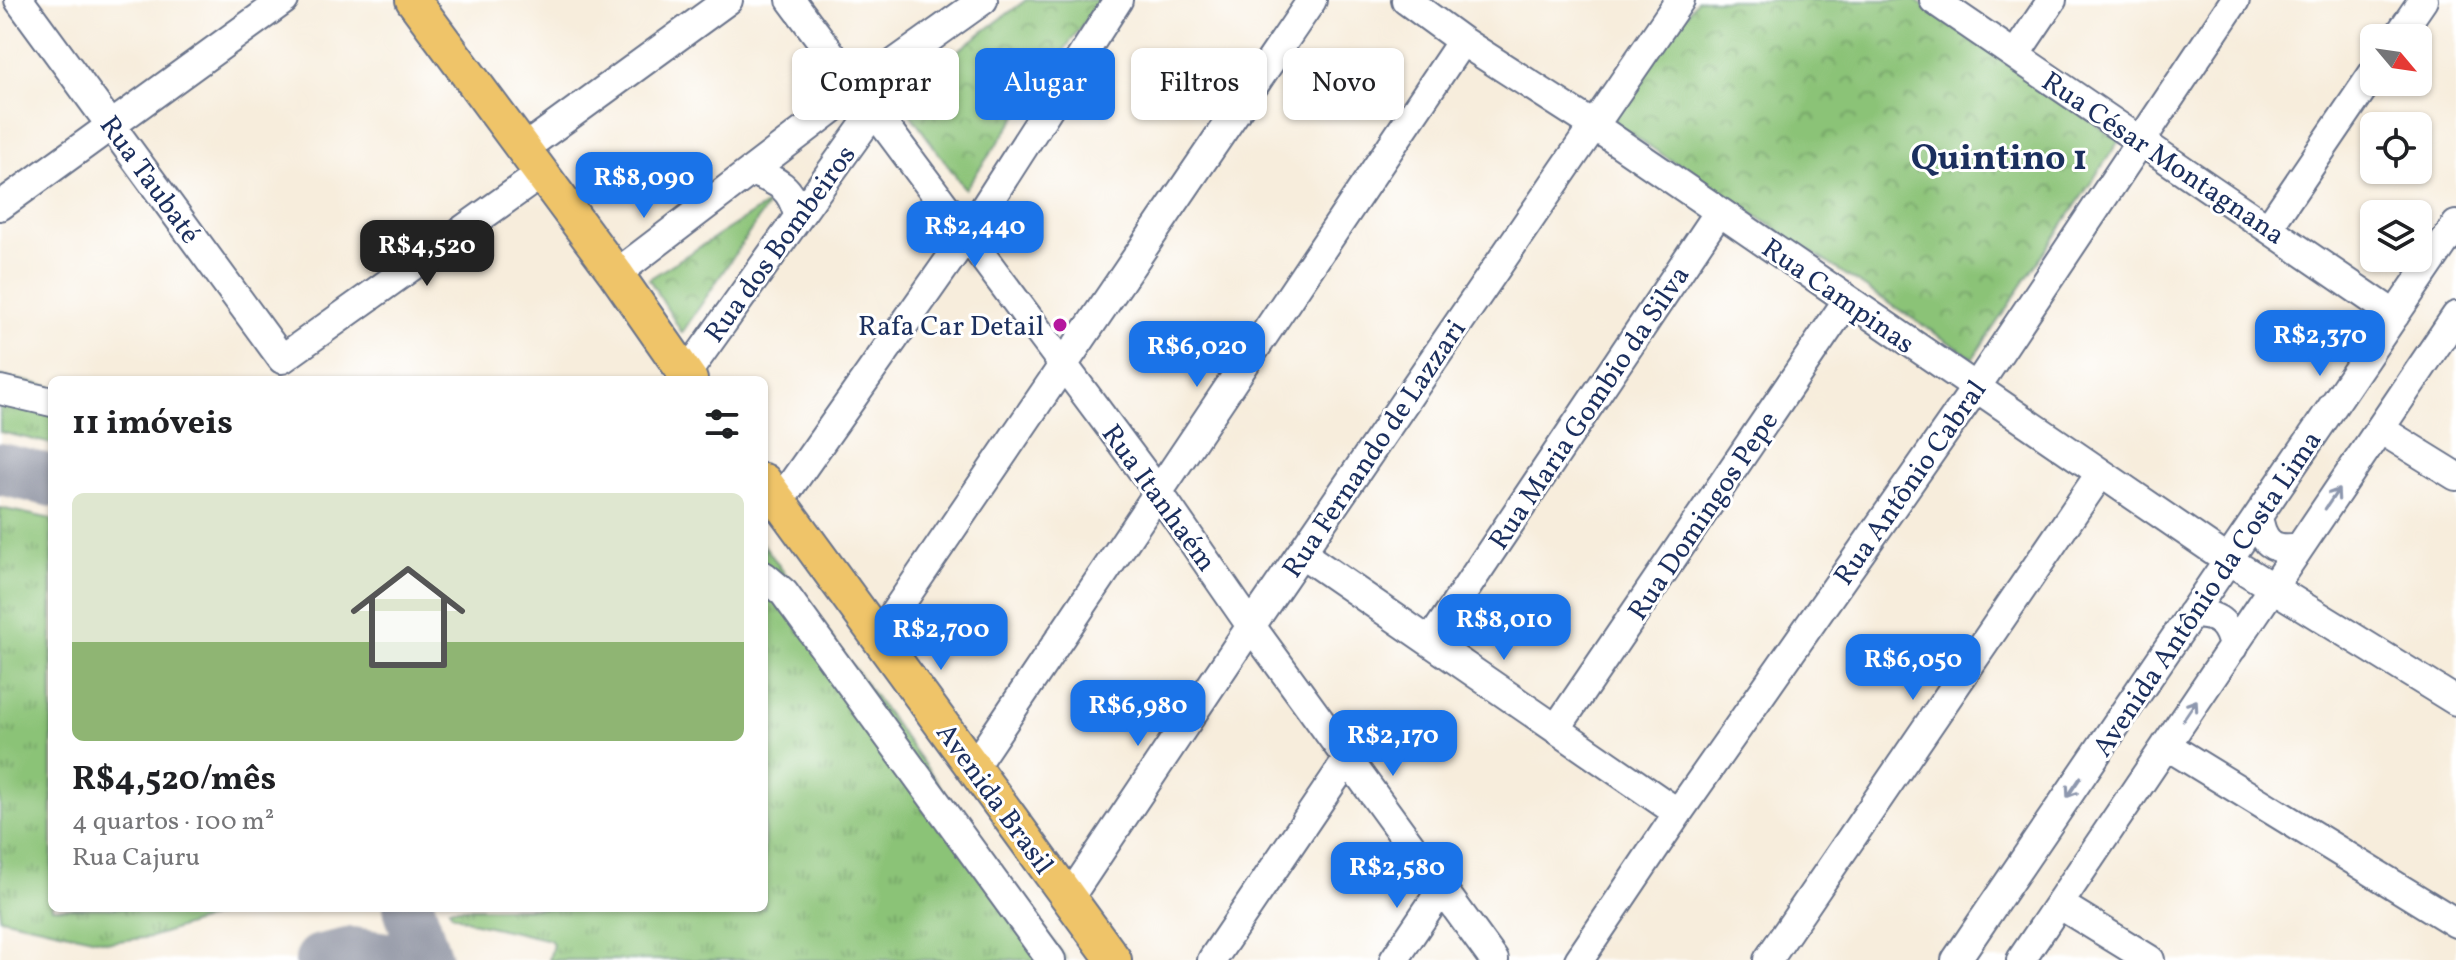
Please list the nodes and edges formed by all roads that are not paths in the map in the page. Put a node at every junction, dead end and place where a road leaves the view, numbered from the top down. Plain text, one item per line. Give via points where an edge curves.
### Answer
1 (19, 0) edge
2 (284, 0) edge
3 (413, 0) edge
4 (728, 0) edge
5 (791, 0) edge
6 (983, 0) edge
7 (1118, 0) edge
8 (1312, 0) edge
9 (1406, 0) edge
10 (1680, 0) edge
11 (1934, 0) edge
12 (2052, 0) edge
13 (2235, 0) edge
14 (2423, 0) edge
15 (2407, 24) edge
16 (1462, 41) junction
17 (826, 48) edge
18 (927, 48) edge
19 (2015, 55) junction
20 (2360, 93) edge
21 (834, 120) edge
22 (854, 120) edge
23 (879, 120) edge
24 (110, 125) junction
25 (1593, 125) junction
26 (2139, 139) junction
27 (531, 162) junction
28 (751, 171) junction
29 (0, 206) edge
30 (1719, 212) junction
31 (798, 215) junction
32 (2456, 225) edge
33 (2268, 228) junction
34 (967, 235) junction
35 (616, 274) junction
36 (1847, 301) junction
37 (2395, 315) junction
38 (2456, 316) edge
39 (1062, 366) junction
40 (687, 376) edge
41 (689, 376) edge
42 (1975, 389) junction
43 (0, 390) edge
44 (48, 401) edge
45 (2380, 429) junction
46 (2100, 474) junction
47 (2456, 476) edge
48 (772, 492) edge
49 (1159, 493) junction
50 (2258, 516) junction
51 (2299, 547) junction
52 (1301, 553) junction
53 (2228, 560) junction
54 (768, 579) edge
55 (2273, 587) junction
56 (2191, 614) junction
57 (1251, 626) junction
58 (878, 637) junction
59 (1430, 642) junction
60 (2233, 647) junction
61 (2456, 701) edge
62 (1556, 729) junction
63 (2166, 745) junction
64 (1348, 759) junction
65 (974, 766) junction
66 (1678, 813) junction
67 (1442, 889) junction
68 (1069, 898) junction
69 (2059, 904) junction
70 (2456, 923) edge
71 (1581, 959) edge
72 (1051, 960) edge
73 (1114, 960) edge
74 (1212, 960) edge
75 (1394, 960) edge
76 (1494, 960) edge
77 (1768, 960) edge
78 (1956, 960) edge
79 (2021, 960) edge
80 (2150, 960) edge

1 - 24 street, Rua Taubaté
2 - 24 street
3 - 27 main road
4 - 27 street
5 - 17 street, Rua Itanhaém
6 - 18 street
7 - 34 street
8 - 39 street
9 - 16 street, Rua Campinas
10 - 25 street, Rua Fernando de Lazzari
11 - 19 street, Rua César Montagnana
12 - 19 street
13 - 26 street, Rua Antônio Cabral
14 - 15 street
16 - 25 street, Rua Campinas
16 - 49 street
19 - 26 street, Rua César Montagnana
20 - 33 street
21 - 28 street
22 - 31 street, Rua dos Bombeiros
23 - 34 street, Rua Itanhaém
24 - 27 street, Rua Taubaté via 282,359
24 - 29 street
25 - 30 street, Rua Campinas
25 - 52 street, Rua Fernando de Lazzari
26 - 33 street, Rua César Montagnana
26 - 42 street, Rua Antônio Cabral
27 - 35 main road
28 - 31 street via 785,188
28 - 35 street
30 - 36 street, Rua Campinas
30 - 59 street, Rua Maria Gombio da Silva
31 - 41 street, Rua dos Bombeiros
32 - 37 street, Avenida Antônio da Costa Lima
33 - 37 street, Rua César Montagnana
34 - 39 street, Rua Itanhaém
34 - 48 street
35 - 40 main road
36 - 42 street, Rua Campinas
36 - 62 street, Rua Domingos Pepe
37 - 50 street, Avenida Antônio da Costa Lima
38 - 45 street, Avenida Antônio da Costa Lima
39 - 49 street, Rua Itanhaém
39 - 58 street
42 - 46 street, Rua Campinas
42 - 66 street, Rua Antônio Cabral
43 - 44 street
45 - 47 street
51 -> 45 street, Avenida Antônio da Costa Lima
46 - 53 street, Rua Campinas
46 - 77 street
48 - 58 main road, Avenida Brasil
49 - 57 street, Rua Itanhaém
49 - 65 street
50 - 51 street via 2270,544 2284,550
50 - 53 street, Avenida Antônio da Costa Lima
51 - 55 street, Avenida Antônio da Costa Lima
52 - 57 street, Rua Fernando de Lazzari
52 - 59 street
53 - 55 street, Rua Campinas
53 - 56 street, Avenida Antônio da Costa Lima
54 - 72 street via 784,593
55 - 60 street, Avenida Antônio da Costa Lima
55 - 61 street, Rua Campinas
56 - 60 street via 2221,619
56 -> 78 street, Avenida Antônio da Costa Lima
57 - 64 street, Rua Itanhaém
57 - 68 street, Rua Fernando de Lazzari
58 - 65 main road, Avenida Brasil
59 - 62 street
63 -> 60 street, Avenida Antônio da Costa Lima
62 - 66 street
63 - 69 street, Avenida Antônio da Costa Lima
63 - 70 street
64 - 67 street, Rua Itanhaém
64 - 74 street
65 - 68 main road, Avenida Brasil
66 - 71 street, Rua Antônio Cabral
67 - 75 street
67 - 76 street, Rua Itanhaém
68 - 73 main road, Avenida Brasil
69 - 79 street, Avenida Antônio da Costa Lima
69 - 80 street

